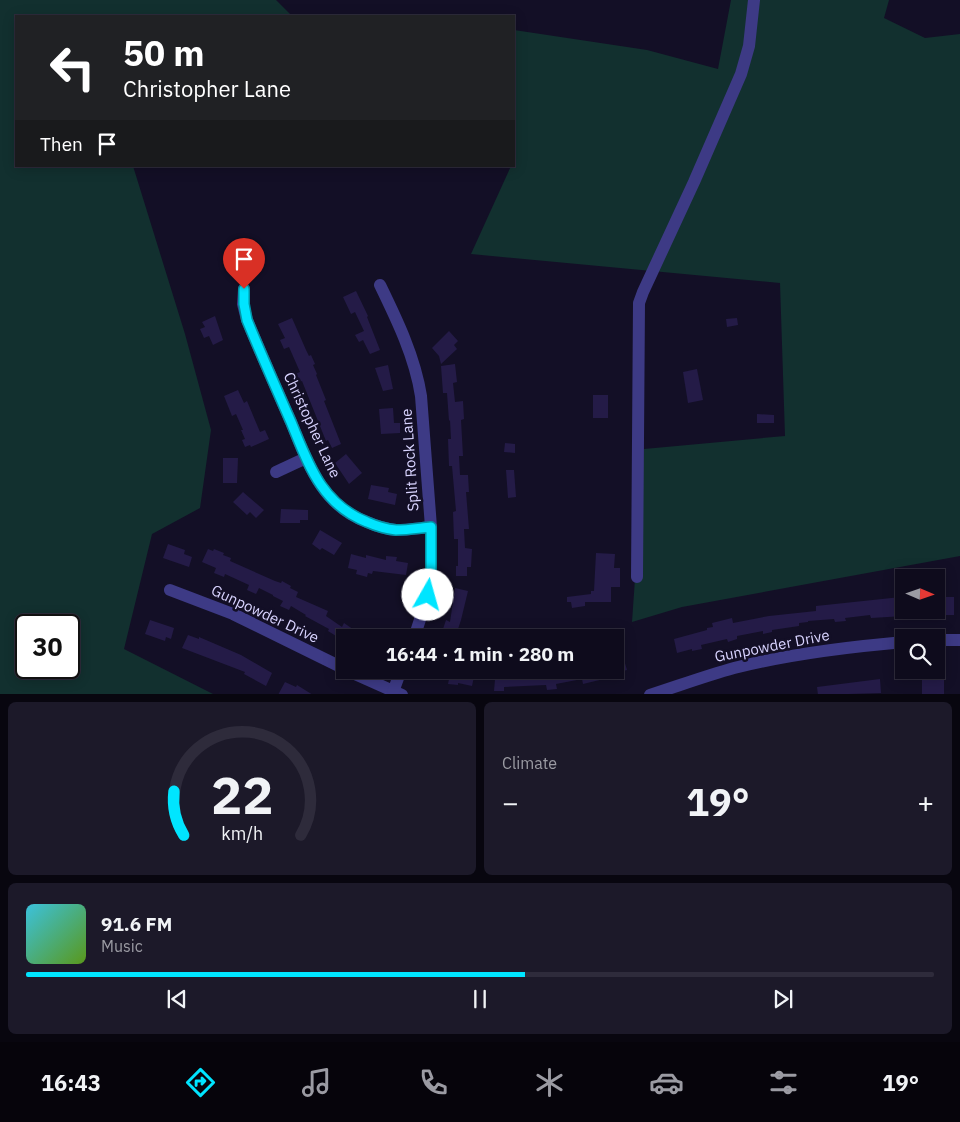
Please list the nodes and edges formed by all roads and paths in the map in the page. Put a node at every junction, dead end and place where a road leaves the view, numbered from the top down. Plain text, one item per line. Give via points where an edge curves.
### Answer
1 (754, 0) edge
2 (380, 285) dead end
3 (244, 289) dead end
4 (306, 458) junction
5 (276, 472) dead end
6 (431, 527) junction
7 (637, 577) dead end
8 (170, 590) dead end
9 (417, 629) edge
10 (945, 640) edge
11 (960, 640) edge
12 (895, 643) edge
13 (336, 665) edge
14 (366, 679) edge
15 (399, 679) edge
16 (397, 693) edge
17 (650, 694) edge

1 - 7 street via 749,46 741,74 640,303
2 - 6 street, Split Rock Lane via 419,378
3 - 4 street, Christopher Lane via 247,320
4 - 5 street
4 - 6 street, Christopher Lane via 330,499 359,519 395,530
6 - 9 street, Split Rock Lane via 430,583
8 - 13 street, Gunpowder Drive via 233,614
10 - 11 street
12 - 17 street, Gunpowder Drive via 828,650 735,668
14 - 16 street, Gunpowder Drive
15 - 16 street

